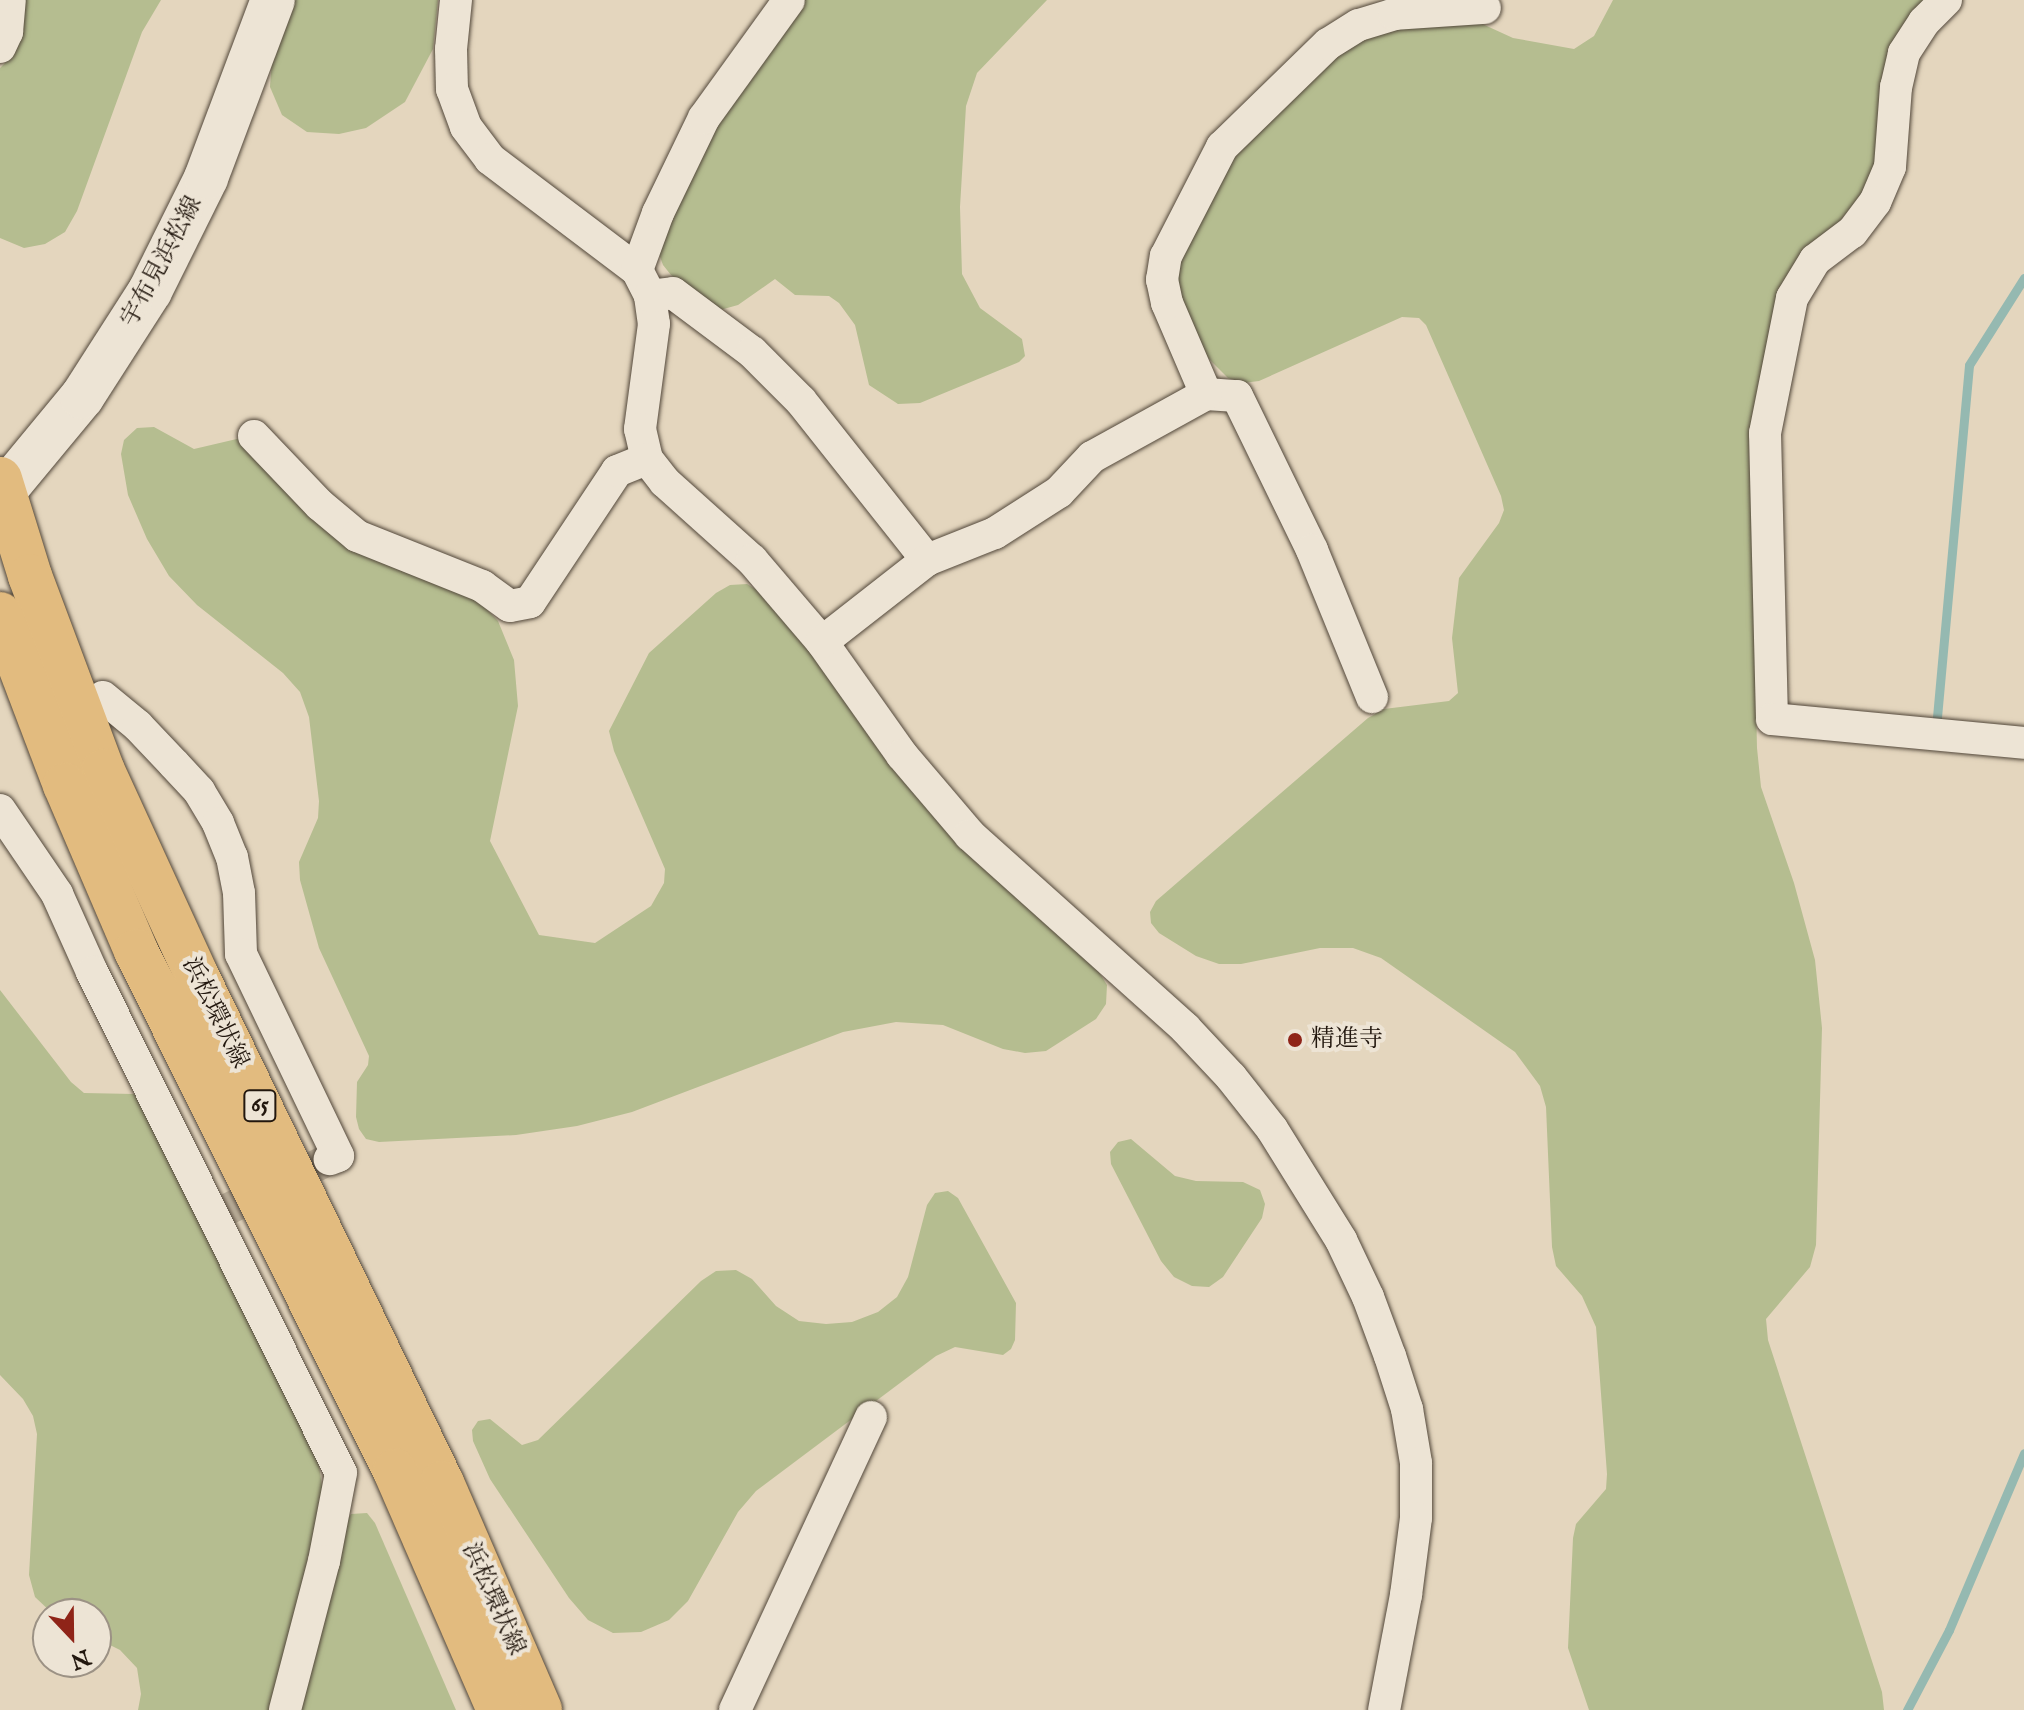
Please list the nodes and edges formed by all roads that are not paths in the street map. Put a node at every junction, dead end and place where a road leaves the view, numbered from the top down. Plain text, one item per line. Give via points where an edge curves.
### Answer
1 (10, 0) edge
2 (273, 0) edge
3 (456, 0) edge
4 (789, 0) edge
5 (1946, 0) edge
6 (1392, 7) edge
7 (1485, 8) dead end
8 (0, 47) edge
9 (643, 283) junction
10 (1206, 394) junction
11 (254, 436) dead end
12 (647, 459) junction
13 (1, 489) edge
14 (927, 560) junction
15 (0, 614) edge
16 (822, 642) junction
17 (103, 697) dead end
18 (1372, 697) dead end
19 (2024, 743) edge
20 (0, 810) edge
21 (241, 954) junction
22 (196, 974) junction
23 (157, 992) junction
24 (112, 1012) junction
25 (330, 1159) dead end
26 (871, 1417) dead end
27 (285, 1710) edge
28 (499, 1710) edge
29 (540, 1710) edge
30 (735, 1710) edge
31 (1384, 1710) edge

1 - 8 street
2 - 13 main road, 宇布見浜松線 via 206,178 150,291 82,397
3 - 9 street via 452,89 466,127 490,159
4 - 9 street via 704,118 658,213
5 - 19 street via 1904,53 1890,167 1875,202 1852,232 1815,260 1792,298 1765,433 1772,719
6 - 7 street
6 - 10 street via 1328,44 1222,147 1166,256 1162,280 1167,303
9 - 12 street via 654,324 640,429
9 - 14 street via 673,293 752,352 801,401
10 - 14 street via 1092,457 1059,492 995,533
10 - 18 street via 1237,396 1312,550
11 - 12 street via 357,536 482,586 510,606 530,602 617,471
12 - 16 street via 665,482 752,560
13 - 22 main road, 浜松環状線 / 65 via 83,720
14 - 16 street
15 - 23 main road, 浜松環状線 / 65 via 88,840
16 - 31 street via 902,755 970,835 1185,1028 1231,1077 1272,1129 1341,1240 1390,1356 1407,1409 1416,1463 1408,1580
17 - 21 street via 199,791 218,823 239,893
20 - 24 street via 57,894
21 - 22 street
21 - 25 street via 338,1156
22 - 29 main road, 浜松環状線 / 65 via 442,1483
23 - 24 street
23 - 28 main road, 浜松環状線 / 65 via 395,1471
24 - 27 street via 220,1212 341,1473
26 - 30 street

